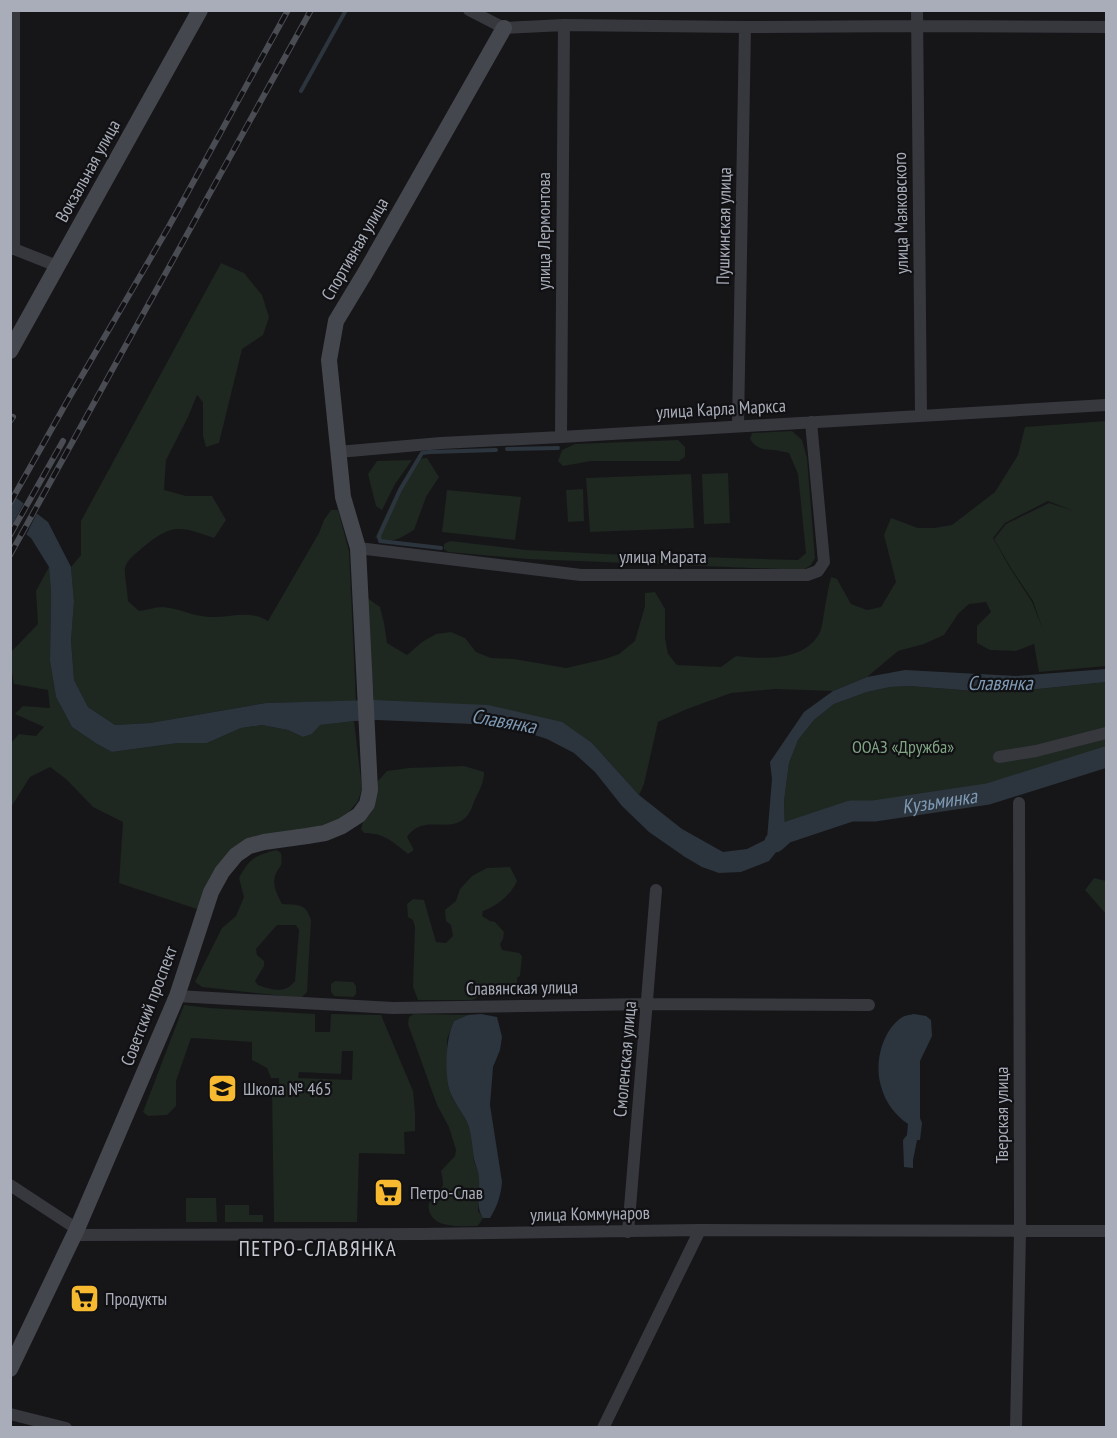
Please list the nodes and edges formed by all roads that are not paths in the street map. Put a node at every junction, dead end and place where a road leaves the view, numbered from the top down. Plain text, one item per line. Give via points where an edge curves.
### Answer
1 (14, 10) edge
2 (200, 10) edge
3 (469, 10) edge
4 (917, 10) edge
5 (564, 25) junction
6 (917, 26) junction
7 (745, 27) junction
8 (1107, 27) edge
9 (504, 28) junction
10 (12, 77) edge
11 (12, 249) edge
12 (57, 266) junction
13 (10, 351) edge
14 (1107, 405) edge
15 (921, 415) junction
16 (811, 422) junction
17 (738, 426) junction
18 (561, 437) junction
19 (338, 452) junction
20 (358, 548) junction
21 (1107, 734) edge
22 (999, 757) dead end
23 (1019, 803) dead end
24 (656, 890) dead end
25 (177, 996) junction
26 (648, 1004) junction
27 (869, 1005) dead end
28 (10, 1185) edge
29 (700, 1230) junction
30 (75, 1232) junction
31 (628, 1232) junction
32 (1020, 1232) junction
33 (1107, 1232) edge
34 (10, 1369) edge
35 (10, 1414) edge
36 (66, 1428) edge
37 (603, 1428) edge
38 (1016, 1428) edge

1 - 10 street
2 - 12 street, Вокзальная улица
3 - 9 street
4 - 6 street, улица Маяковского
5 - 7 street
5 - 9 street
5 - 18 street, улица Лермонтова
6 - 7 street
6 - 8 street
6 - 15 street, улица Маяковского
7 - 17 street, Пушкинская улица
9 - 19 street, Спортивная улица via 336,321 329,360
10 - 11 street
11 - 12 street
12 - 13 street, Вокзальная улица
14 - 15 street, улица Карла Маркса
15 - 16 street, улица Карла Маркса
16 - 17 street, улица Карла Маркса
16 - 20 street, улица Марата via 824,562 818,571 807,575 581,575
17 - 18 street, улица Карла Маркса
18 - 19 street, улица Карла Маркса
19 - 20 street, Спортивная улица via 343,496
20 - 25 street, Советский проспект via 370,790 366,804 359,815 325,833 264,842 236,855 211,892
21 - 22 street
23 - 32 street, Тверская улица
24 - 26 street, Смоленская улица
25 - 26 street, Славянская улица via 393,1008
25 - 30 street, Советский проспект
26 - 27 street, Славянская улица
26 - 31 street, Смоленская улица
28 - 30 street
29 - 31 street, улица Коммунаров
29 - 32 street, улица Коммунаров
29 - 37 street
30 - 31 street, улица Коммунаров via 150,1236
30 - 34 street, Советский проспект
32 - 33 street, улица Коммунаров
32 - 38 street, Тверская улица
35 - 36 street

